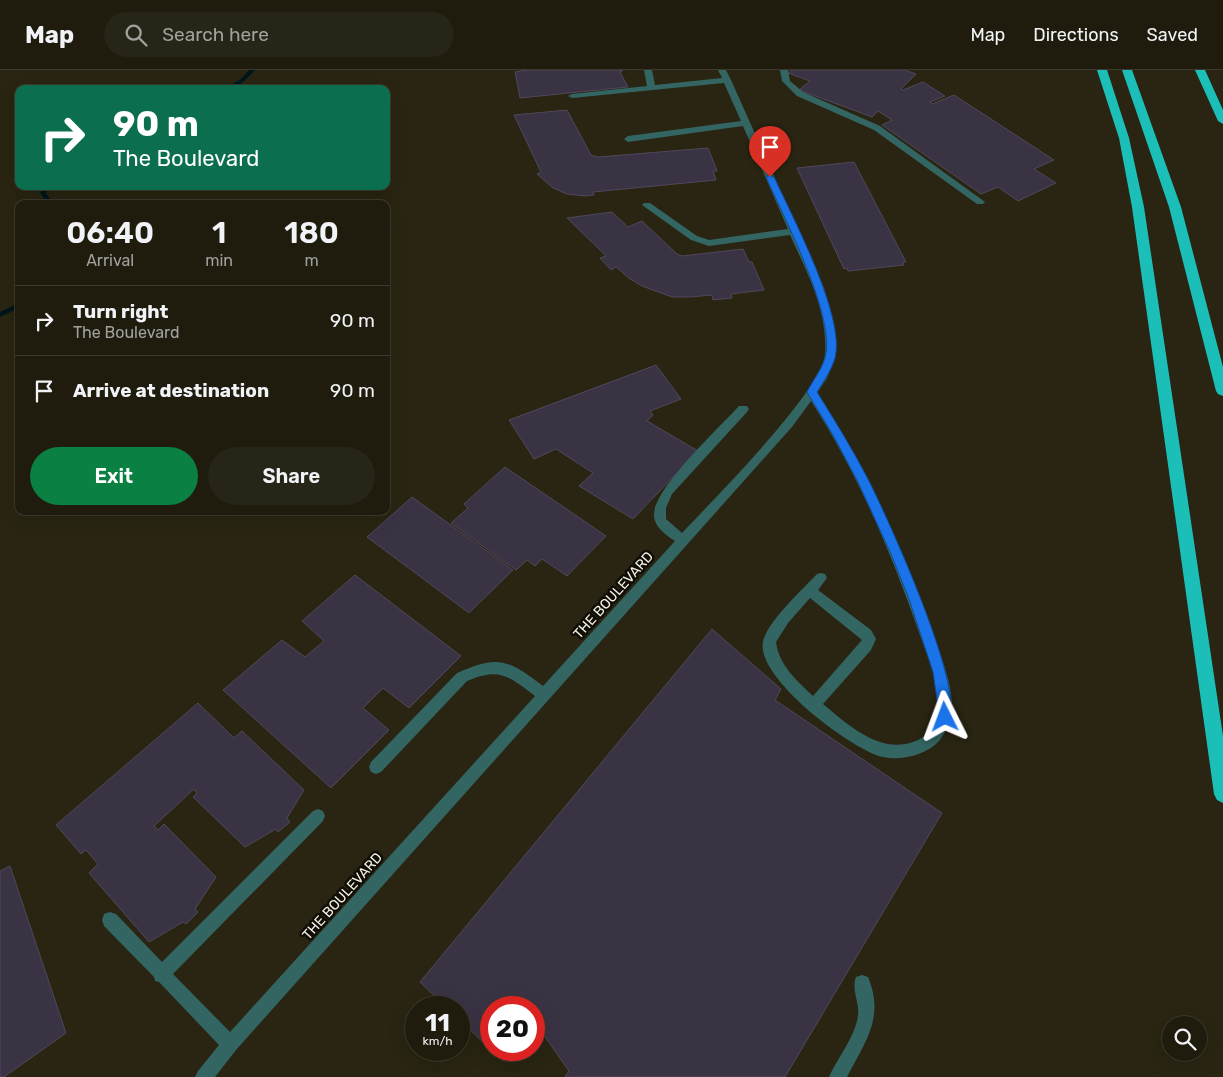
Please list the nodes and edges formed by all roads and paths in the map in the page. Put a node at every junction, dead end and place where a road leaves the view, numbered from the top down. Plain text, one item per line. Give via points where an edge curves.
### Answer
1 (648, 70) edge
2 (784, 70) edge
3 (1102, 70) edge
4 (1127, 70) edge
5 (1200, 70) edge
6 (725, 75) edge
7 (652, 88) junction
8 (572, 96) dead end
9 (1223, 121) edge
10 (746, 123) junction
11 (628, 139) dead end
12 (980, 202) dead end
13 (647, 205) dead end
14 (794, 231) junction
15 (1223, 391) edge
16 (812, 392) junction
17 (743, 409) dead end
18 (682, 540) junction
19 (822, 578) dead end
20 (810, 591) junction
21 (543, 694) junction
22 (813, 705) junction
23 (376, 767) dead end
24 (1223, 794) edge
25 (318, 816) dead end
26 (110, 920) dead end
27 (161, 975) junction
28 (862, 983) dead end
29 (230, 1044) junction
30 (204, 1077) edge
31 (838, 1077) edge

1 - 7 lane
2 - 12 lane via 790,87 800,94 877,128
3 - 24 highway via 1124,138 1138,207
4 - 15 highway via 1175,207
5 - 9 highway
6 - 7 lane
6 - 10 lane, THE BOULEVARD
7 - 8 lane
10 - 11 lane
10 - 14 lane, THE BOULEVARD
13 - 14 lane via 694,238 709,243
14 - 16 lane, THE BOULEVARD via 819,288 830,331 830,356 822,378
16 - 18 lane, THE BOULEVARD via 788,424
16 - 22 lane via 864,482 898,556 939,672 945,717 938,732 920,747 899,753 878,749 848,734
17 - 18 lane via 668,491 660,505 662,525
18 - 21 lane, THE BOULEVARD
19 - 20 lane
20 - 22 lane via 776,629 769,641 769,654 778,669
20 - 22 lane via 866,634 868,639 866,646
21 - 23 lane via 506,667 478,669 462,676
21 - 29 lane, THE BOULEVARD
25 - 27 lane
26 - 27 lane
27 - 29 lane
28 - 31 lane via 868,1015
29 - 30 lane, THE BOULEVARD

